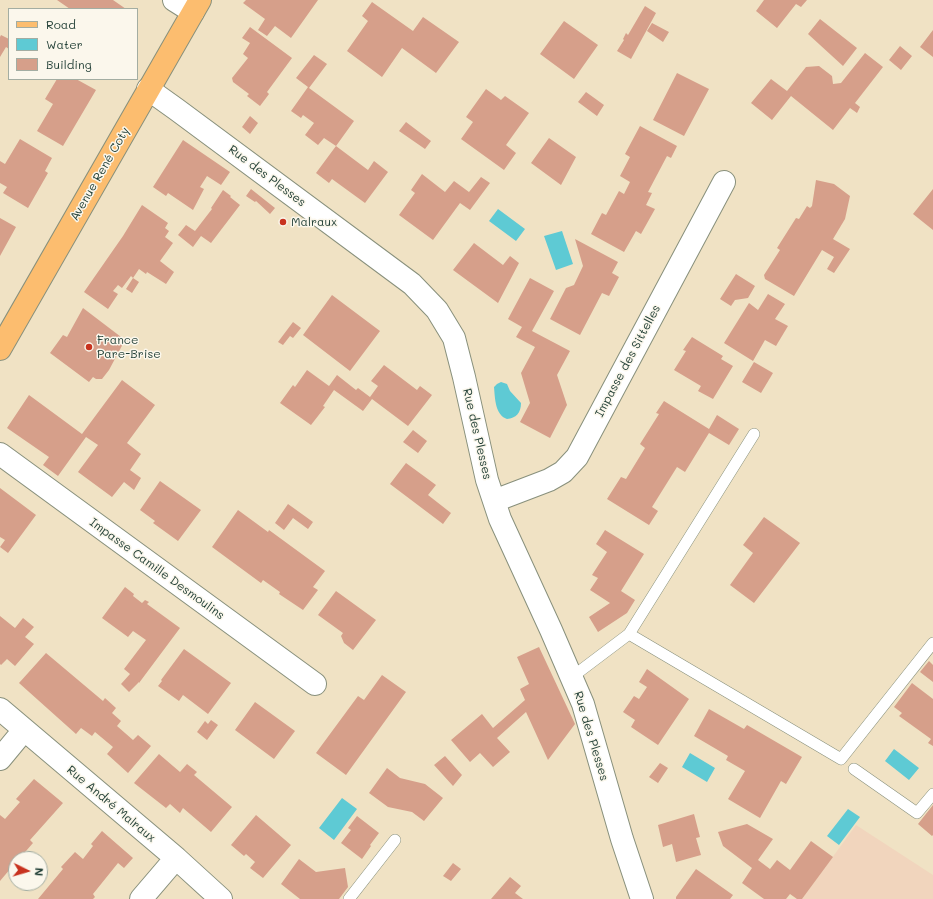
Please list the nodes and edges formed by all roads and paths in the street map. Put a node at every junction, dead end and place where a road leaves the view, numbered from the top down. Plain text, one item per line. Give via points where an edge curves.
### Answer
1 (174, 0) edge
2 (196, 6) edge
3 (148, 90) junction
4 (724, 182) dead end
5 (0, 349) edge
6 (754, 434) dead end
7 (0, 454) edge
8 (494, 501) junction
9 (629, 634) junction
10 (933, 643) edge
11 (572, 677) junction
12 (315, 684) dead end
13 (0, 709) edge
14 (24, 730) junction
15 (0, 758) edge
16 (854, 769) dead end
17 (933, 794) edge
18 (395, 840) dead end
19 (176, 858) junction
20 (141, 899) edge
21 (221, 899) edge
22 (349, 899) edge
23 (642, 899) edge

1 - 2 street
2 - 3 main road, Avenue René Coty
3 - 5 main road, Avenue René Coty
3 - 8 street, Rue des Plesses via 412,284 437,310 454,338
4 - 8 street, Impasse des Sittelles via 577,457 563,472 549,480
6 - 9 lane
7 - 12 street, Impasse Camille Desmoulins
8 - 11 street, Rue des Plesses
9 - 10 lane via 841,759
9 - 11 lane
11 - 23 street, Rue des Plesses via 583,704
13 - 14 street, Rue André Malraux
14 - 15 street
14 - 19 street, Rue André Malraux
16 - 17 lane via 917,813
18 - 22 lane
19 - 20 street
19 - 21 street, Rue André Malraux

